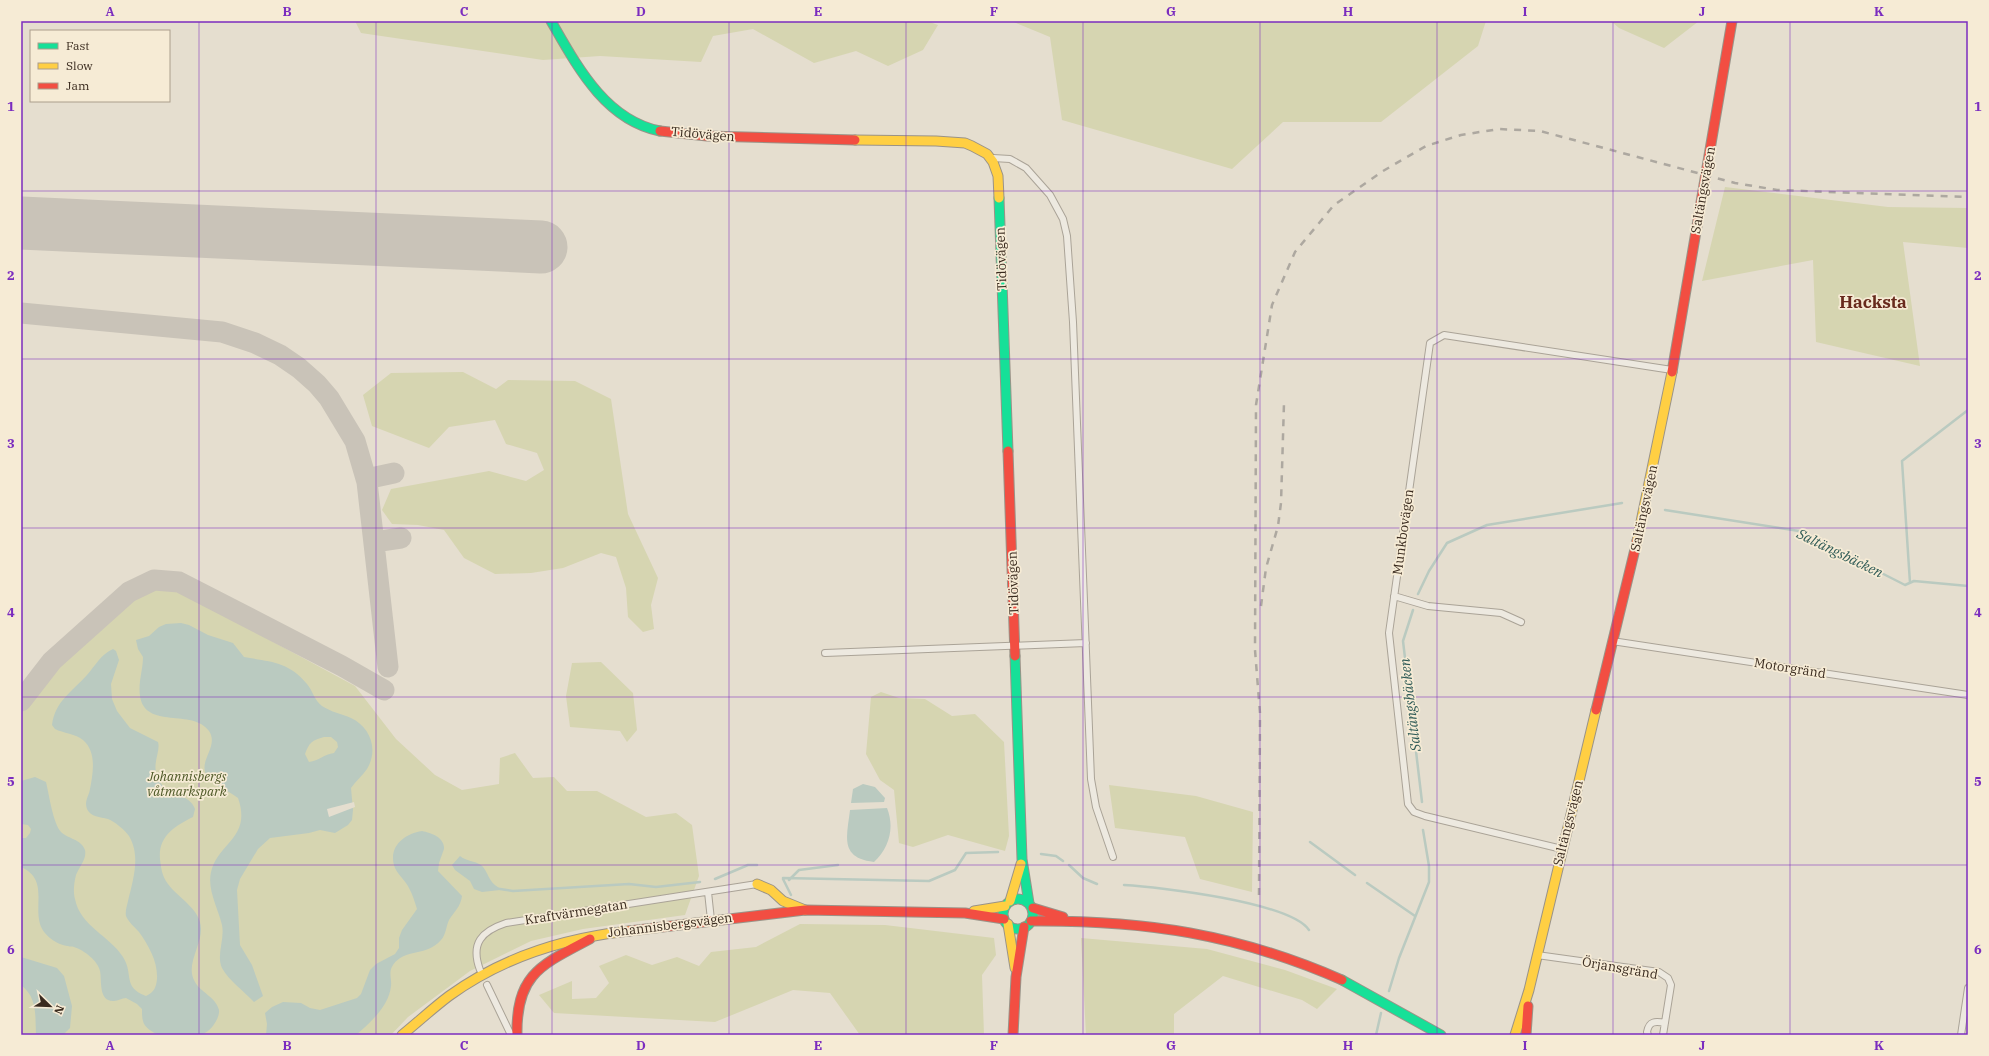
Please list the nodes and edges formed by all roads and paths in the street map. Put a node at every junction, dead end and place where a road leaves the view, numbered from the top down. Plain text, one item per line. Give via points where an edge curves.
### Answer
1 (551, 21) edge
2 (1732, 21) edge
3 (993, 158) junction
4 (1672, 370) junction
5 (1394, 596) junction
6 (1521, 622) dead end
7 (1612, 641) junction
8 (1086, 643) junction
9 (1015, 646) junction
10 (825, 653) dead end
11 (1968, 695) edge
12 (1562, 848) junction
13 (1113, 857) dead end
14 (1022, 859) junction
15 (758, 884) joint
16 (708, 892) junction
17 (1008, 903) junction
18 (1031, 906) junction
19 (805, 910) junction
20 (965, 913) junction
21 (711, 920) junction
22 (1072, 920) junction
23 (1006, 922) junction
24 (1028, 924) junction
25 (599, 934) junction
26 (1537, 955) junction
27 (480, 970) dead end
28 (1016, 977) junction
29 (487, 985) dead end
30 (1968, 988) edge
31 (1530, 990) junction
32 (1665, 1022) junction
33 (1433, 1032) edge
34 (402, 1035) edge
35 (511, 1035) edge
36 (517, 1035) edge
37 (1013, 1035) edge
38 (1441, 1035) edge
39 (1515, 1035) edge
40 (1526, 1035) edge
41 (1648, 1035) edge
42 (1663, 1035) edge
43 (1961, 1035) edge

1 - 3 street, Tidövägen via 574,62 593,88 610,105 638,124 690,135 965,143 982,149
2 - 4 street, Saltängsvägen
3 - 8 street via 1016,161 1026,168 1050,195 1067,236
3 - 9 street, Tidövägen via 998,176
4 - 5 street, Munkbovägen via 1444,335 1430,343
4 - 7 street, Saltängsvägen via 1638,537
5 - 6 street via 1428,606 1501,613
5 - 12 street, Munkbovägen via 1389,633 1408,804 1414,812 1425,816
7 - 11 street, Motorgränd
7 - 12 street, Saltängsvägen
8 - 9 street
8 - 13 street via 1092,790
9 - 10 street
9 - 14 street, Tidövägen
12 - 26 street, Saltängsvägen
14 - 17 street, Tidövägen
14 - 18 street, Tidövägen
15 - 16 street, Kraftvärmegatan
15 - 19 street via 771,890 783,901
16 - 21 street
16 - 27 street, Kraftvärmegatan via 506,923 490,928 480,939 476,959
17 - 18 street via 1023,899
17 - 20 street, Johannisbergsvägen
17 - 23 street via 1003,912
18 - 22 street
18 - 24 street via 1033,915
19 - 20 street, Johannisbergsvägen
19 - 21 street, Johannisbergsvägen
20 - 23 street, Johannisbergsvägen
21 - 25 street, Johannisbergsvägen
22 - 24 street
22 - 33 street via 1168,928 1211,936 1281,955 1348,983
23 - 24 street via 1014,928
23 - 28 street
24 - 28 street
25 - 34 street, Johannisbergsvägen via 524,954 449,996
25 - 36 street via 551,961 530,977 520,994 517,1007
26 - 31 street, Saltängsvägen
26 - 32 street, Örjansgränd via 1659,972 1668,978 1672,985
28 - 37 street
29 - 35 street
30 - 43 street
31 - 39 street, Saltängsvägen
31 - 40 street, Saltängsvägen
32 - 41 street via 1651,1023
32 - 42 street, Örjansgränd
33 - 38 street

